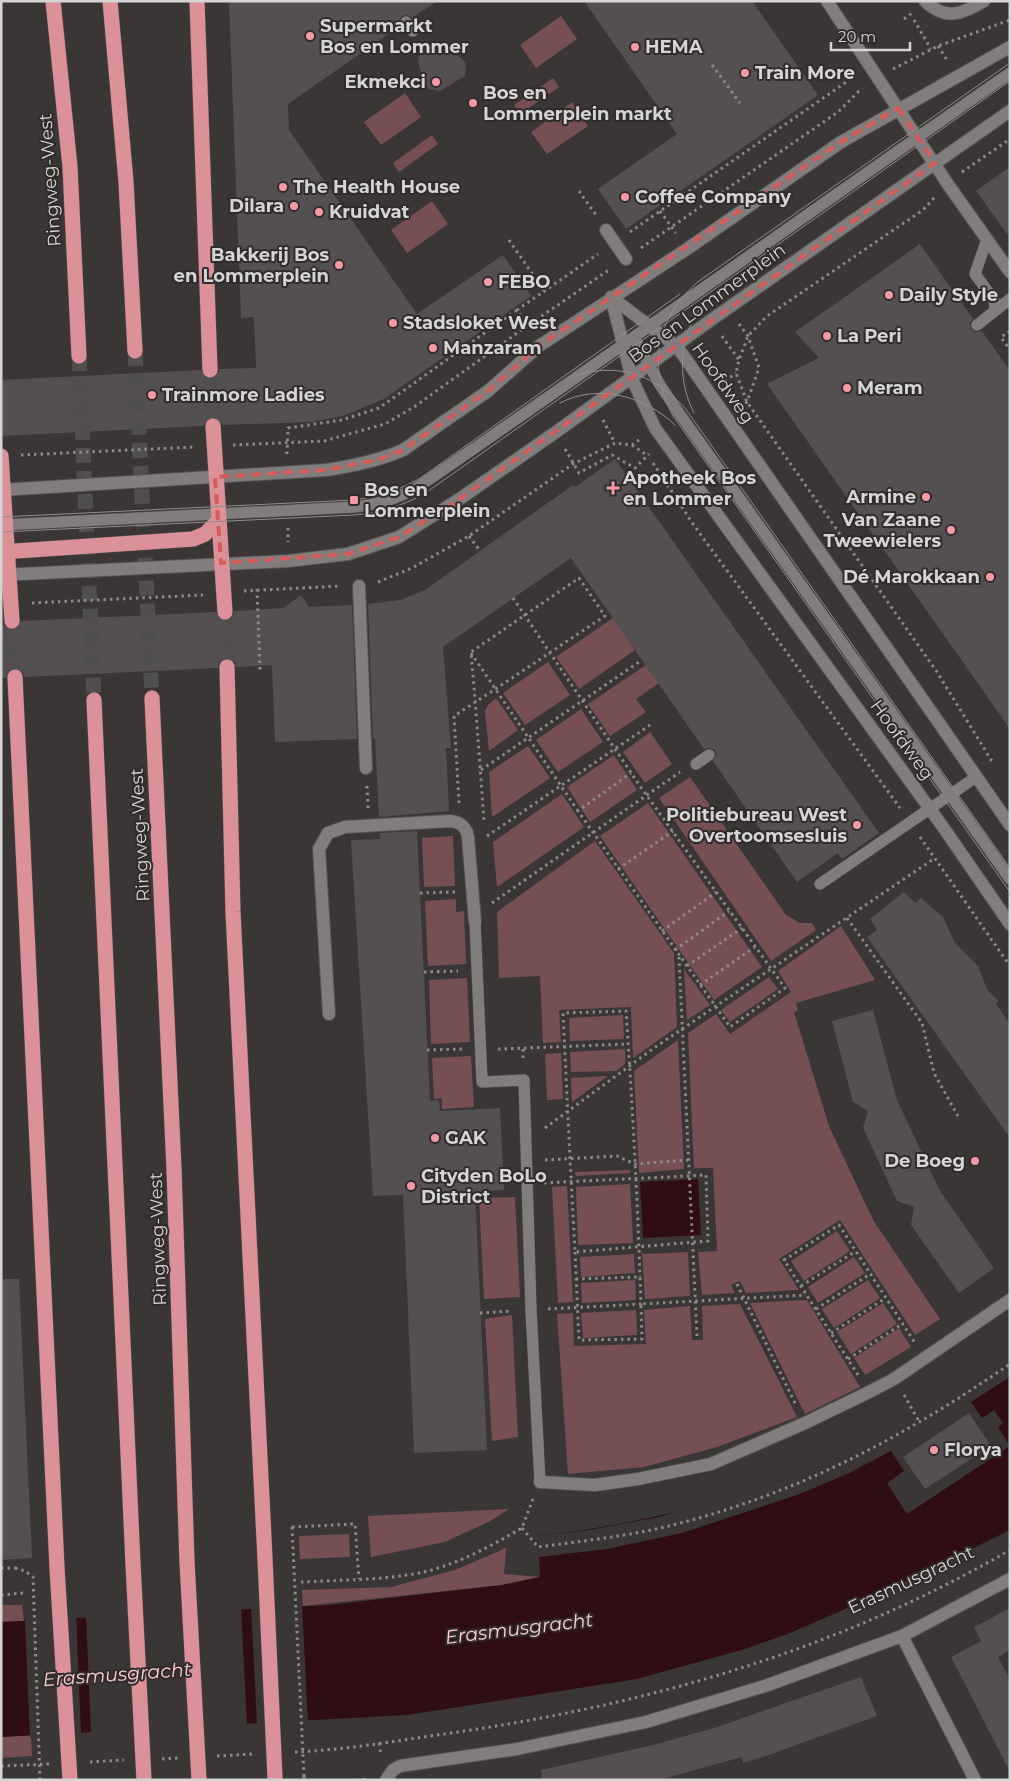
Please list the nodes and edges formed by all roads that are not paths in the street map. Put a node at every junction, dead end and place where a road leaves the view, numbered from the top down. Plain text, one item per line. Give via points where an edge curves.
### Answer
1 (53, 1) edge
2 (110, 1) edge
3 (196, 1) edge
4 (827, 1) edge
5 (926, 1) edge
6 (984, 1) edge
7 (1010, 48) edge
8 (1010, 72) edge
9 (898, 108) junction
10 (1010, 111) edge
11 (917, 136) junction
12 (935, 163) junction
13 (606, 230) road end
14 (987, 239) junction
15 (626, 259) road end
16 (1010, 272) edge
17 (611, 297) junction
18 (1010, 299) edge
19 (995, 309) junction
20 (978, 325) dead end
21 (649, 326) junction
22 (628, 341) junction
23 (676, 346) junction
24 (135, 351) tunnel mouth
25 (79, 356) tunnel mouth
26 (649, 366) junction
27 (210, 370) tunnel mouth
28 (632, 379) junction
29 (213, 426) tunnel mouth
30 (7, 456) edge
31 (215, 477) junction
32 (3, 490) edge
33 (218, 517) junction
34 (4, 525) edge
35 (5, 552) edge
36 (221, 563) junction
37 (5, 575) edge
38 (359, 586) dead end
39 (225, 612) tunnel mouth
40 (12, 621) tunnel mouth
41 (227, 667) tunnel mouth
42 (15, 677) tunnel mouth
43 (152, 698) tunnel mouth
44 (94, 700) tunnel mouth
45 (709, 755) dead end
46 (696, 764) dead end
47 (366, 768) road end
48 (976, 776) junction
49 (950, 794) junction
50 (930, 808) junction
51 (1010, 825) edge
52 (1010, 879) edge
53 (820, 884) dead end
54 (475, 922) joint
55 (1010, 924) edge
56 (329, 1014) dead end
57 (1010, 1300) edge
58 (540, 1482) joint
59 (1010, 1579) edge
60 (902, 1636) junction
61 (386, 1778) edge
62 (276, 1779) edge
63 (70, 1780) edge
64 (144, 1780) edge
65 (199, 1780) edge
66 (975, 1780) edge

1 - 25 highway, Ringweg-West via 70,167
2 - 24 highway via 126,182
3 - 27 highway
4 - 9 street
5 - 6 street via 936,10 960,14
7 - 9 street
8 - 11 lane, Bos en Lommerplein
9 - 11 street
9 - 17 street via 841,142 687,249
10 - 12 street, Bos en Lommerplein
11 - 12 street
11 - 21 lane, Bos en Lommerplein
12 - 14 street
12 - 23 street, Bos en Lommerplein
13 - 15 street via 620,238
14 - 16 street
14 - 19 lane via 975,274 994,300
17 - 21 street, Hoofdweg
17 - 22 street, Hoofdweg
17 - 31 street via 539,346 488,391 403,450 362,464 326,470
18 - 19 lane
19 - 20 lane
21 - 22 lane, Bos en Lommerplein
21 - 23 street, Hoofdweg
22 - 26 lane, Hoofdweg
22 - 28 street, Hoofdweg
22 - 33 lane, Bos en Lommerplein via 399,498 364,506
23 - 26 street, Bos en Lommerplein
23 - 48 street, Hoofdweg
26 - 28 street, Bos en Lommerplein
26 - 49 lane, Hoofdweg
28 - 36 street, Bos en Lommerplein via 461,498 399,537 348,554 288,561
28 - 50 street, Hoofdweg via 655,428
29 - 31 highway
30 - 32 highway
31 - 32 street
31 - 33 highway
32 - 34 highway
33 - 34 lane, Bos en Lommerplein
33 - 35 highway via 205,534 193,539
33 - 36 highway
34 - 35 highway
35 - 37 highway
36 - 37 street, Bos en Lommerplein
36 - 39 highway
37 - 40 highway
38 - 47 street
41 - 62 highway, bridge via 234,922
42 - 63 highway, bridge
43 - 65 highway, Ringweg-West, bridge via 174,1169 187,1562
44 - 64 highway, bridge
45 - 46 lane
48 - 49 lane
48 - 51 street, Hoofdweg
49 - 50 lane
49 - 52 lane, Hoofdweg
50 - 53 lane
50 - 55 street, Hoofdweg
54 - 56 street via 468,837 460,824 450,821 368,825 328,833 320,848
54 - 58 lane via 482,1082 524,1080
57 - 58 street via 869,1392 711,1464 594,1485
59 - 60 street
60 - 61 street via 768,1685 646,1722 517,1749 400,1766
60 - 66 street

